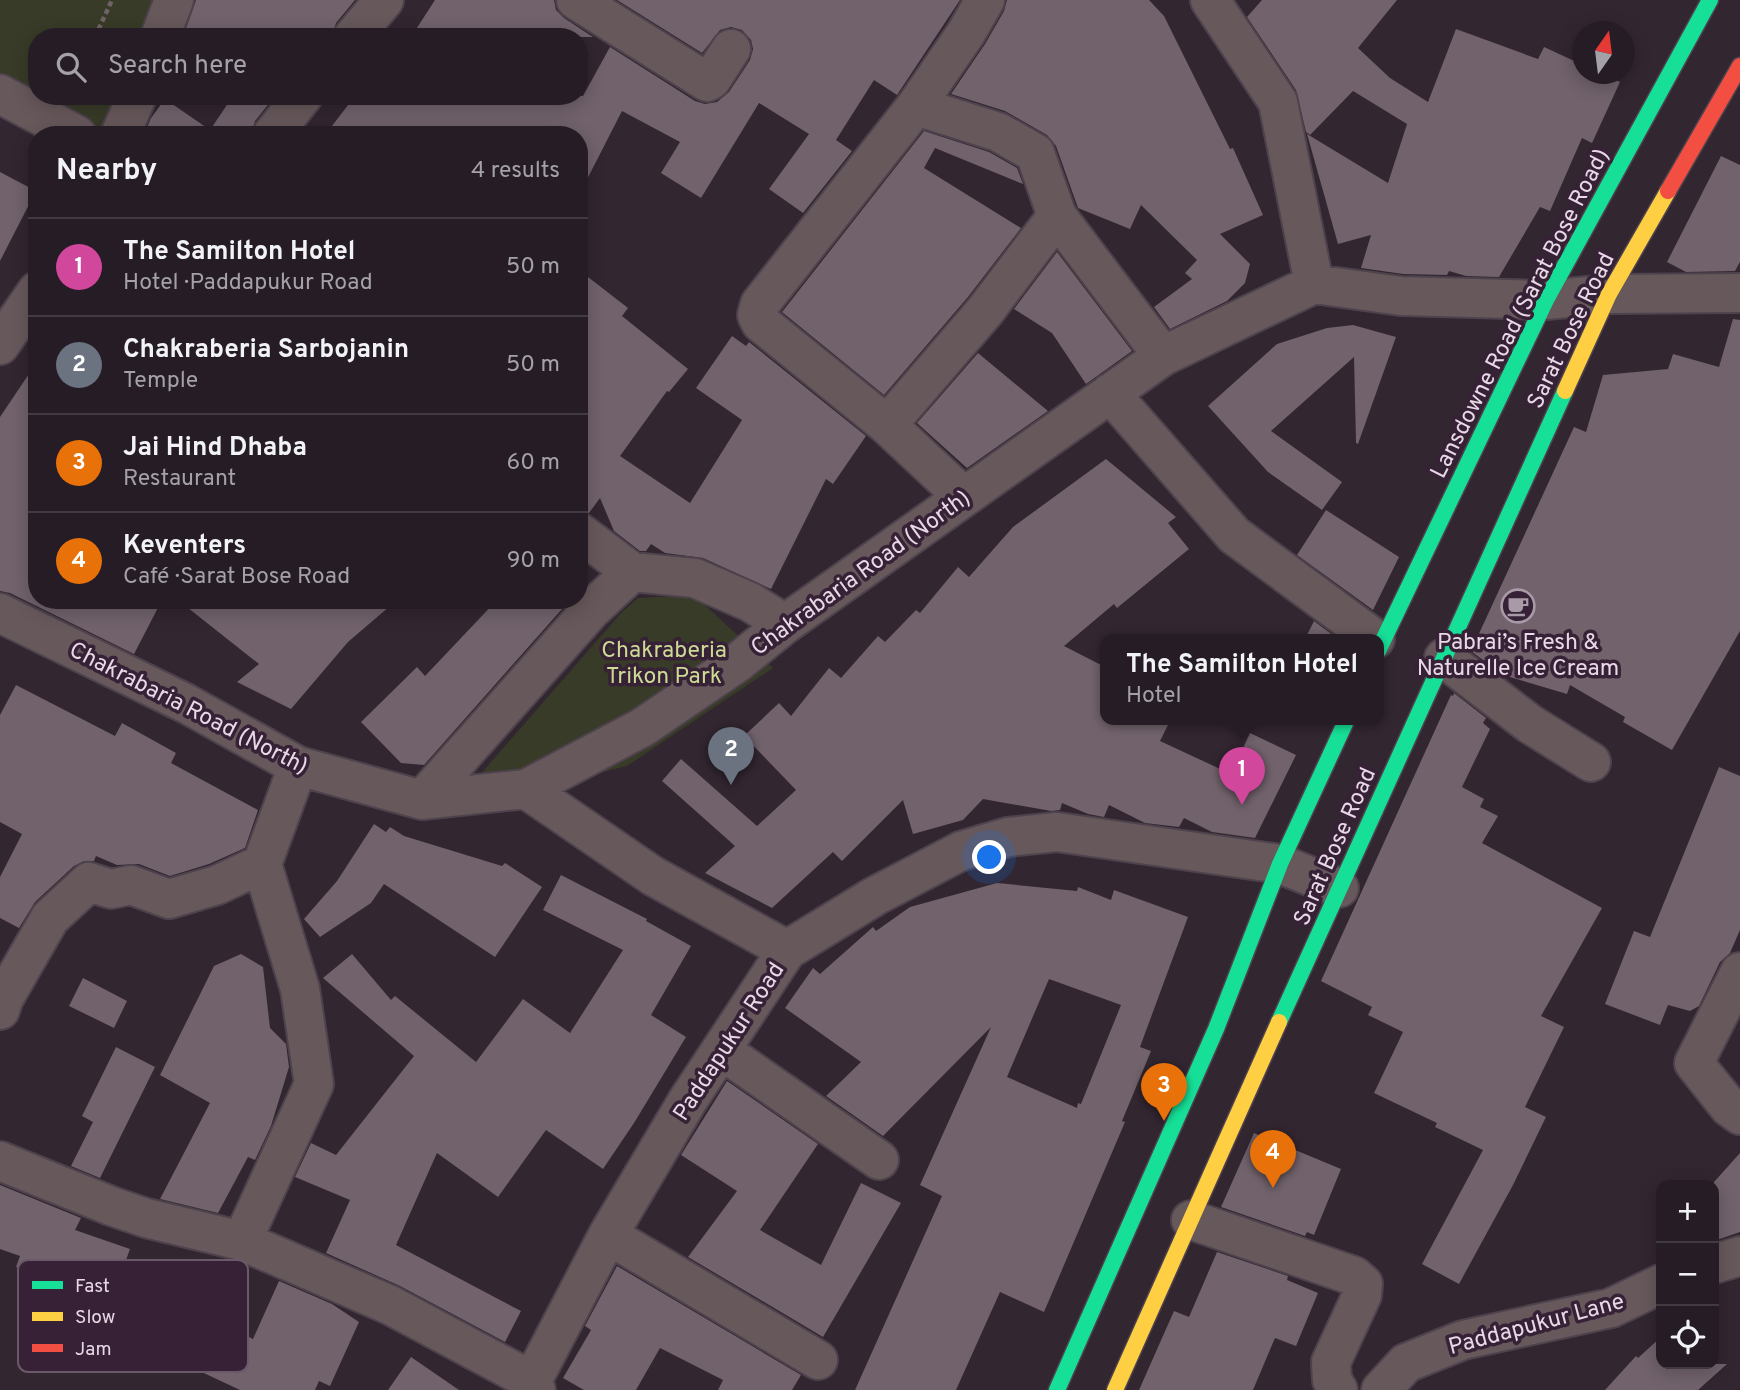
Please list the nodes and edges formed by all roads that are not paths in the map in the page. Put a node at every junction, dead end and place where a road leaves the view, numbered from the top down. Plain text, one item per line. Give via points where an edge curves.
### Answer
1 (174, 0) edge
2 (384, 0) edge
3 (576, 0) edge
4 (985, 0) edge
5 (1210, 0) edge
6 (1710, 0) edge
7 (163, 28) edge
8 (361, 28) edge
9 (731, 49) dead end
10 (1740, 66) edge
11 (0, 94) edge
12 (133, 105) edge
13 (296, 105) edge
14 (916, 106) junction
15 (60, 126) edge
16 (124, 126) edge
17 (279, 126) edge
18 (1057, 216) junction
19 (1314, 284) junction
20 (1740, 293) edge
21 (1609, 294) junction
22 (1546, 300) junction
23 (28, 304) edge
24 (0, 345) edge
25 (1163, 356) junction
26 (1110, 393) junction
27 (887, 425) junction
28 (962, 496) junction
29 (588, 539) edge
30 (632, 572) junction
31 (0, 613) edge
32 (785, 624) junction
33 (1365, 634) edge
34 (1383, 634) edge
35 (1444, 658) junction
36 (1344, 725) edge
37 (1591, 762) dead end
38 (298, 766) junction
39 (526, 789) junction
40 (422, 800) junction
41 (1280, 863) junction
42 (262, 864) junction
43 (1339, 888) junction
44 (787, 950) junction
45 (1740, 972) edge
46 (0, 1010) edge
47 (721, 1050) junction
48 (1740, 1115) edge
49 (879, 1160) dead end
50 (0, 1161) edge
51 (1191, 1220) junction
52 (608, 1235) junction
53 (242, 1241) junction
54 (1740, 1256) edge
55 (1719, 1262) edge
56 (1656, 1286) edge
57 (818, 1360) dead end
58 (534, 1385) edge
59 (1057, 1390) edge
60 (1115, 1390) edge
61 (1338, 1390) edge
62 (1381, 1390) edge

1 - 7 street
2 - 8 street
3 - 9 street via 707,82
4 - 14 street
5 - 19 street via 1278,102
6 - 22 main road, Lansdowne Road (Sarat Bose Road)
10 - 21 main road, Sarat Bose Road
11 - 15 street
12 - 16 street
13 - 17 street
14 - 18 street via 998,132 1035,153
14 - 27 street via 760,304 757,315 761,323
18 - 25 street
18 - 27 street via 985,311
19 - 22 street via 1401,296
19 - 25 street, Chakrabaria Road (North)
20 - 21 street
21 - 22 street
21 - 35 main road, Sarat Bose Road
22 - 34 main road, Lansdowne Road (Sarat Bose Road)
23 - 24 street
25 - 26 street, Chakrabaria Road (North)
26 - 28 street, Chakrabaria Road (North)
26 - 33 street via 1234,535
27 - 28 street
28 - 32 street, Chakrabaria Road (North)
29 - 30 street
30 - 32 street via 695,578 750,602
30 - 40 street via 591,610
31 - 38 street, Chakrabaria Road (North) via 187,704
32 - 39 street, Chakrabaria Road (North) via 643,727
35 - 37 street via 1530,724
35 - 43 main road, Sarat Bose Road
36 - 41 main road
38 - 40 street, Chakrabaria Road (North)
38 - 42 street
39 - 40 street, Chakrabaria Road (North)
39 - 44 street via 653,876
41 - 43 street, Paddapukur Road
41 - 44 street, Paddapukur Road via 1057,832 1008,837 961,851
41 - 59 main road via 1216,1030
42 - 46 street via 169,899 131,885 111,889 89,882 50,918
42 - 53 street via 300,989 314,1084
43 - 51 main road, Sarat Bose Road
44 - 47 street, Paddapukur Road
45 - 48 street via 1694,1063
47 - 49 street
47 - 52 street, Paddapukur Road
50 - 53 street via 122,1210
51 - 60 main road, Sarat Bose Road
51 - 61 street via 1354,1276 1363,1284 1331,1363
52 - 57 street
52 - 58 street, Paddapukur Road
53 - 58 street via 390,1305
54 - 55 street
56 - 62 street, Paddapukur Lane via 1611,1308 1463,1340 1406,1363

